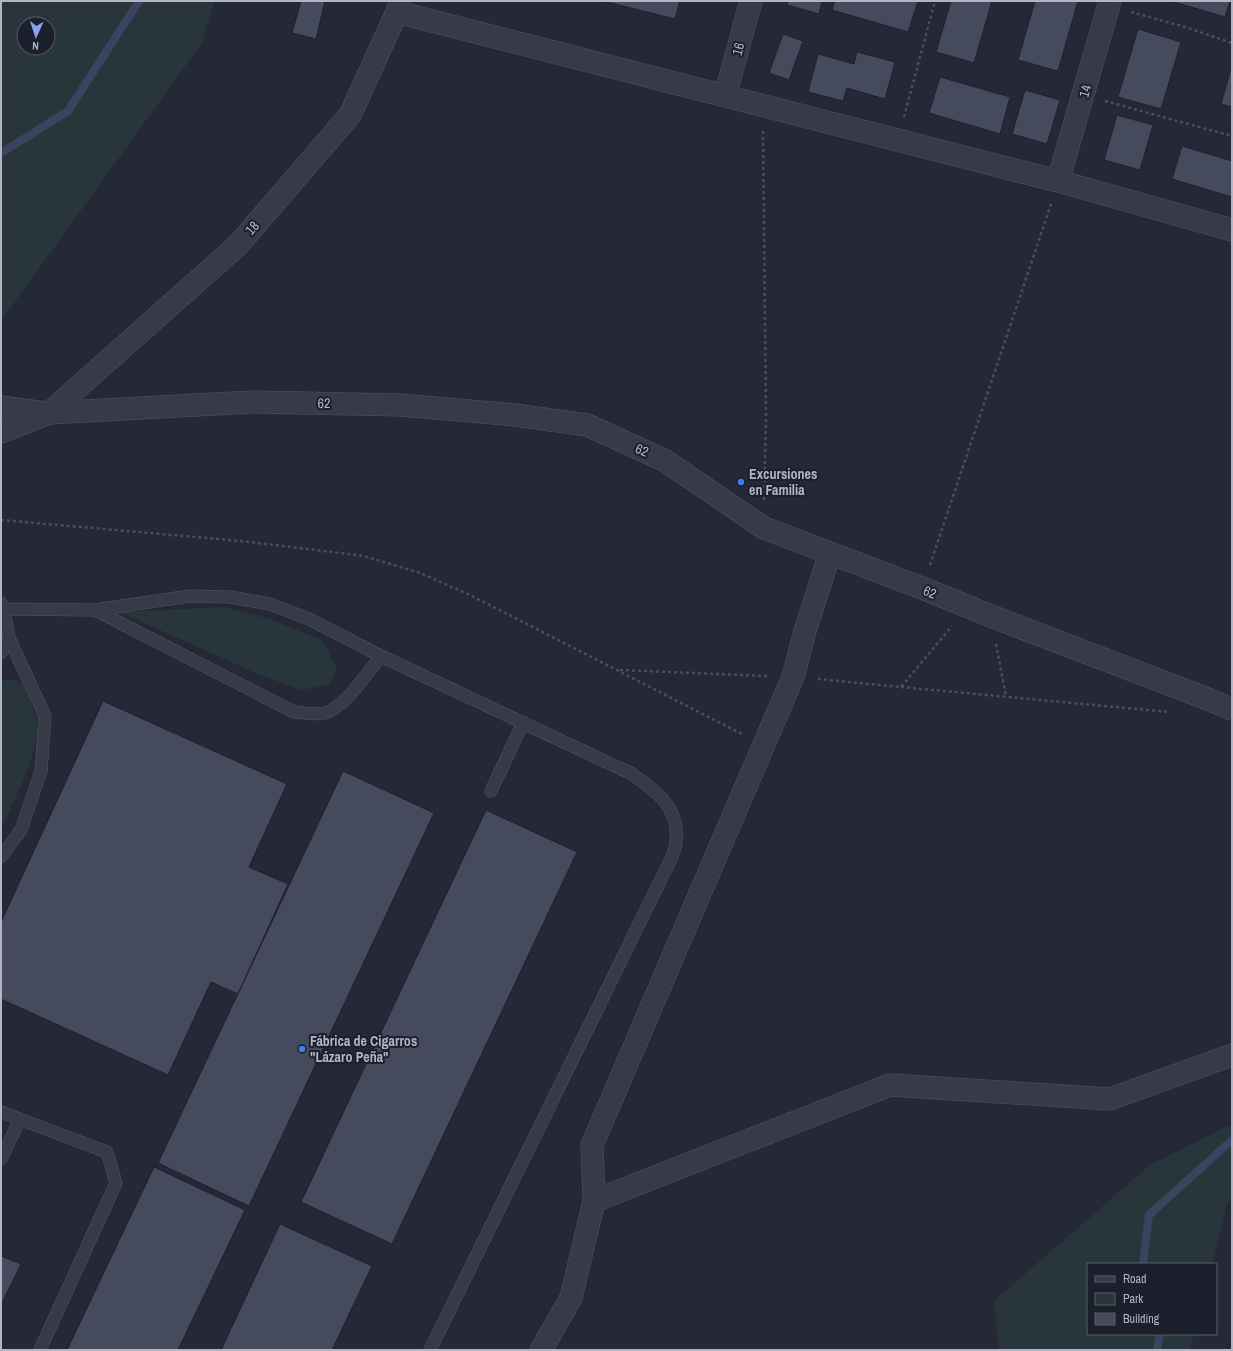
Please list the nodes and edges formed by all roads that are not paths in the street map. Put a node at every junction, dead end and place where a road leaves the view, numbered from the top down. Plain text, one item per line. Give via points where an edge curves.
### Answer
1 (750, 1) edge
2 (1110, 3) edge
3 (398, 7) edge
4 (725, 96) junction
5 (1058, 181) junction
6 (1232, 230) edge
7 (1, 407) edge
8 (49, 413) junction
9 (1, 432) edge
10 (830, 553) junction
11 (2, 606) edge
12 (95, 610) junction
13 (9, 638) junction
14 (1, 653) edge
15 (381, 656) junction
16 (1232, 710) edge
17 (523, 723) junction
18 (491, 791) dead end
19 (1, 857) edge
20 (1232, 1055) edge
21 (1, 1112) edge
22 (20, 1119) junction
23 (1, 1159) edge
24 (594, 1200) junction
25 (40, 1350) edge
26 (430, 1350) edge
27 (541, 1350) edge

1 - 4 street, 16
2 - 5 street, 14
3 - 4 street
3 - 8 street, 18 via 350,115 238,245
4 - 5 street
5 - 6 street
7 - 8 street, 62
8 - 9 street
8 - 10 street, 62 via 252,402 393,404 515,415 587,425 664,460 764,528
10 - 16 street, 62
10 - 24 street via 805,631 794,677 592,1145
11 - 12 lane
11 - 13 lane
12 - 15 lane via 190,596 230,597 270,604 309,619
12 - 15 lane via 294,712 324,713 335,708
13 - 14 lane
13 - 19 lane via 45,716 41,771 21,830
15 - 17 lane
17 - 18 lane
17 - 26 lane via 632,774 653,789 666,802 675,822 676,841 672,859
20 - 24 street via 1110,1099 890,1085
21 - 22 lane
22 - 23 lane
22 - 25 lane via 107,1152 116,1183
24 - 27 street via 571,1298

